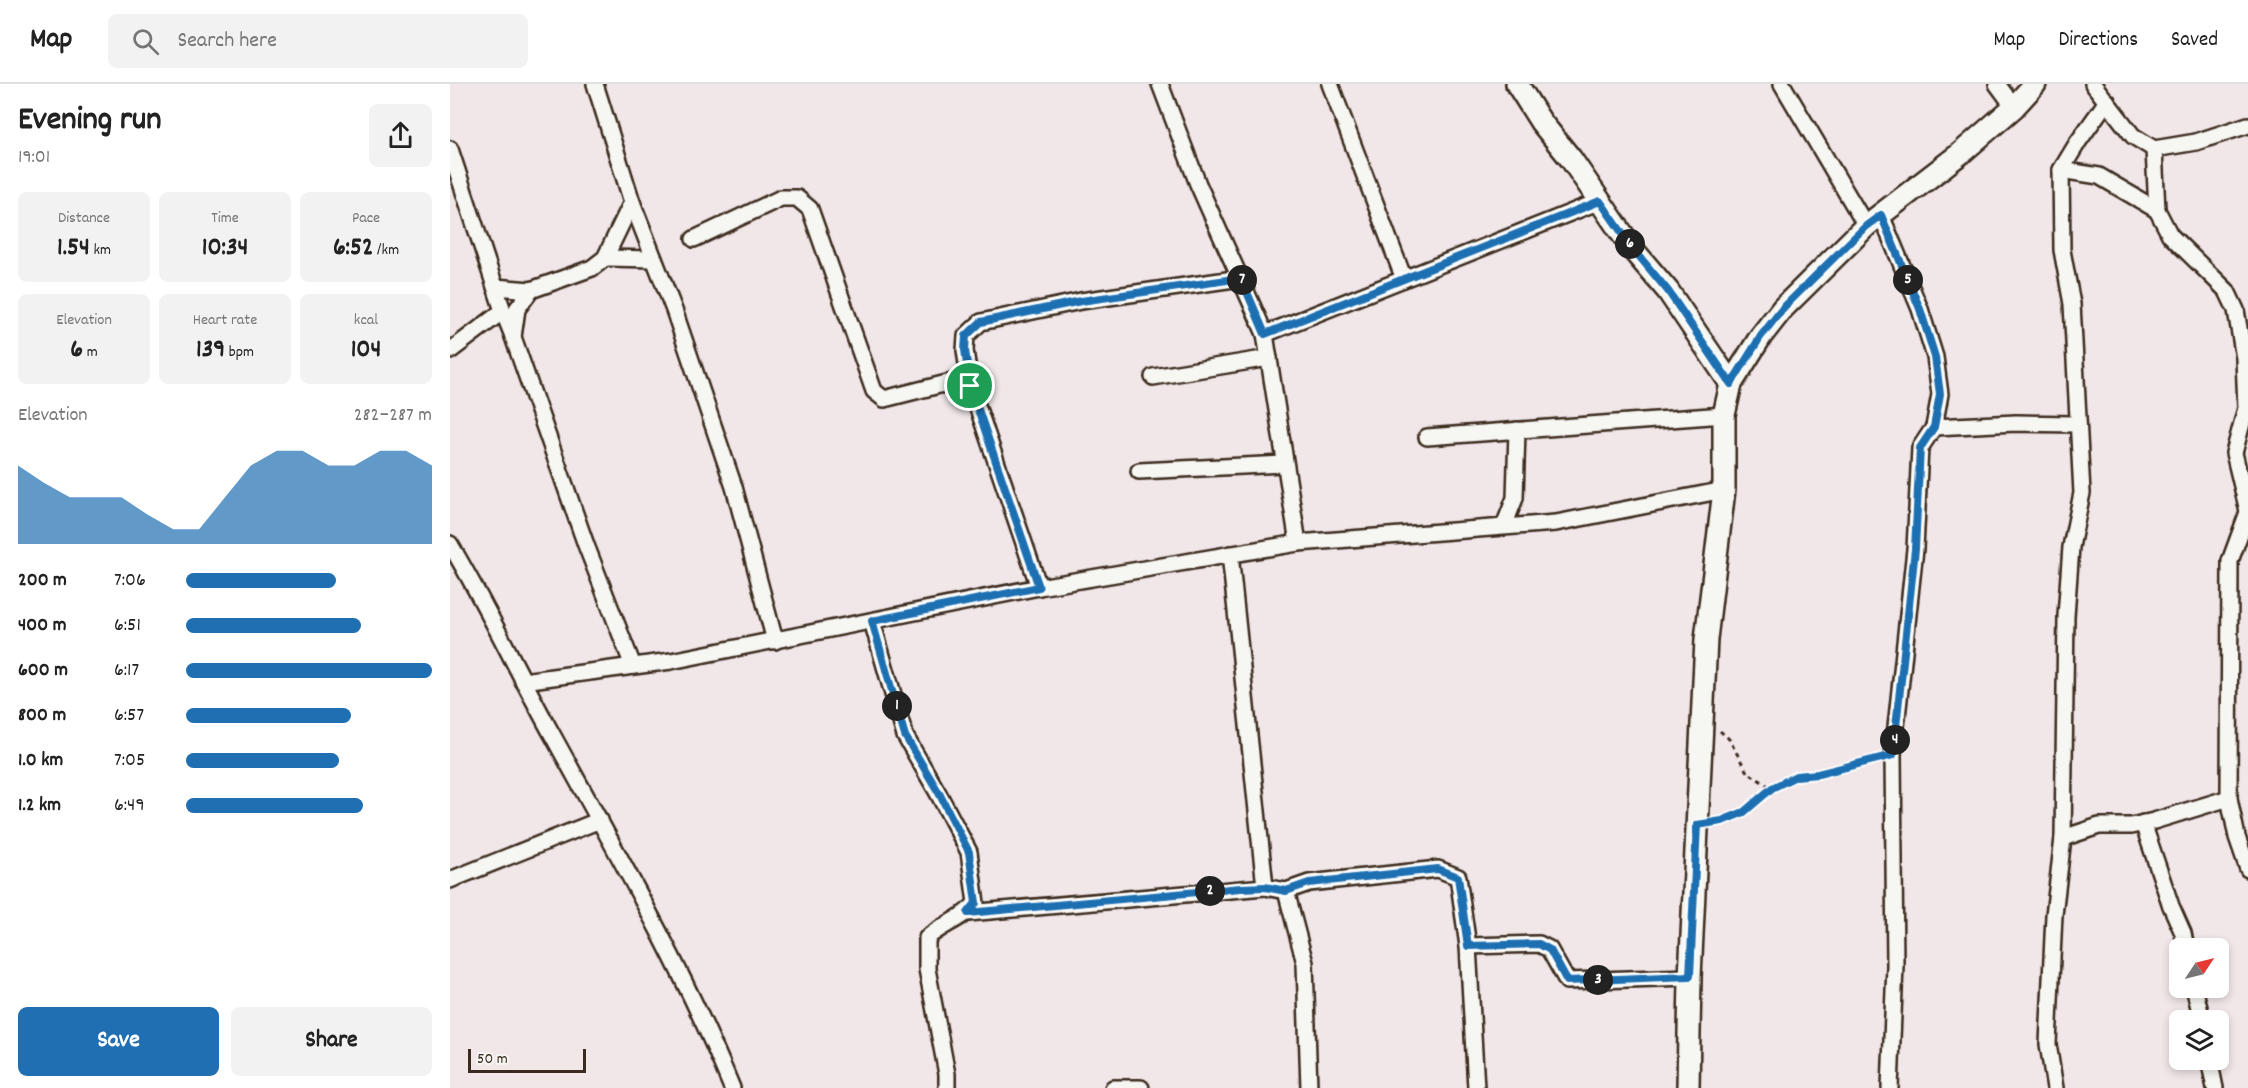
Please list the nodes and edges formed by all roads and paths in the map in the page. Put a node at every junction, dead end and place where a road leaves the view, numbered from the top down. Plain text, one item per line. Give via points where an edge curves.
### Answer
1 (595, 84) edge
2 (1160, 84) edge
3 (1330, 84) edge
4 (1782, 84) edge
5 (1997, 84) edge
6 (2035, 84) edge
7 (2093, 84) edge
8 (1524, 86) edge
9 (2107, 101) junction
10 (2014, 107) junction
11 (2248, 125) edge
12 (450, 149) edge
13 (2154, 149) junction
14 (2061, 170) junction
15 (1600, 201) junction
16 (632, 202) junction
17 (2157, 210) junction
18 (1873, 220) junction
19 (694, 238) dead end
20 (605, 258) junction
21 (654, 259) junction
22 (1241, 278) junction
23 (1404, 279) junction
24 (495, 287) junction
25 (531, 290) junction
26 (503, 311) junction
27 (1265, 334) junction
28 (513, 337) junction
29 (450, 351) edge
30 (1269, 358) junction
31 (1153, 377) dead end
32 (1731, 384) junction
33 (970, 386) junction
34 (2247, 408) edge
35 (1724, 415) junction
36 (2077, 424) junction
37 (1934, 427) junction
38 (1516, 430) junction
39 (1427, 437) dead end
40 (1285, 464) junction
41 (1139, 471) dead end
42 (1724, 490) junction
43 (2248, 512) edge
44 (1504, 526) junction
45 (1298, 543) junction
46 (450, 544) edge
47 (1230, 555) junction
48 (1039, 587) junction
49 (872, 621) junction
50 (775, 641) junction
51 (633, 666) junction
52 (523, 681) junction
53 (1701, 730) junction
54 (1893, 755) junction
55 (1772, 788) junction
56 (2229, 798) junction
57 (600, 820) junction
58 (2143, 823) junction
59 (1697, 825) junction
60 (2063, 838) junction
61 (2248, 869) edge
62 (450, 880) edge
63 (1265, 887) junction
64 (1286, 891) junction
65 (968, 913) junction
66 (2184, 938) edge
67 (1468, 946) junction
68 (1690, 976) junction
69 (2212, 1070) edge
70 (732, 1088) edge
71 (947, 1088) edge
72 (1113, 1088) edge
73 (1141, 1088) edge
74 (1309, 1088) edge
75 (1476, 1088) edge
76 (1688, 1088) edge
77 (1890, 1088) edge
78 (2055, 1088) edge
79 (2215, 1088) edge

1 - 16 street
2 - 22 street via 1198,184
3 - 23 street
4 - 18 street
5 - 10 street
6 - 10 street
7 - 9 street
8 - 15 street
9 - 13 street via 2133,136
9 - 14 street
10 - 18 street
11 - 13 street via 2196,142
12 - 24 street
13 - 17 street
14 - 17 street via 2099,176
14 - 36 street via 2062,250 2072,304
15 - 23 street
15 - 32 street
16 - 20 street
16 - 21 street
17 - 34 street via 2170,235 2227,291 2236,310
18 - 32 street via 1783,308
18 - 37 street via 1920,309 1935,357 1940,394
19 - 33 street via 781,198 797,198 810,209 874,391 884,399 959,380
20 - 21 street
20 - 25 street via 592,268
21 - 50 street via 675,310 734,488
22 - 27 street
22 - 33 street via 1081,301 981,322 966,336
23 - 27 street
24 - 25 street
24 - 26 street
25 - 28 street via 517,309
26 - 28 street
26 - 29 street
27 - 30 street
28 - 51 street
30 - 31 street
30 - 40 street
32 - 35 street
33 - 48 street
34 - 43 street via 2234,453
35 - 38 street
35 - 42 street
36 - 37 street
36 - 60 street via 2082,493 2071,547 2066,616
37 - 54 street via 1920,448 1915,549
38 - 39 street
38 - 44 street via 1515,498
40 - 41 street
40 - 45 street
42 - 44 street via 1556,523
42 - 53 street via 1706,639
43 - 56 street via 2230,561
44 - 45 street
45 - 47 street
46 - 52 street
47 - 48 street
47 - 63 street
48 - 49 street
49 - 50 street
49 - 65 street via 905,736 969,852 976,903
50 - 51 street
51 - 52 street
52 - 57 street
53 - 55 path via 1719,730 1729,739 1747,772
53 - 59 street
54 - 55 path via 1796,776
54 - 77 street via 1895,966
55 - 59 path via 1744,812
56 - 58 street
56 - 61 street
57 - 62 street
57 - 70 street via 695,1004
58 - 60 street via 2099,826
58 - 66 street
59 - 68 street
60 - 78 street via 2054,915 2048,1044
63 - 64 street
63 - 65 street
64 - 67 street via 1309,883 1438,869 1458,877
64 - 74 street via 1305,963
65 - 71 street via 927,938 927,969
67 - 68 street via 1539,944 1550,950 1567,981
67 - 75 street
68 - 76 street
69 - 79 street
72 - 73 street

